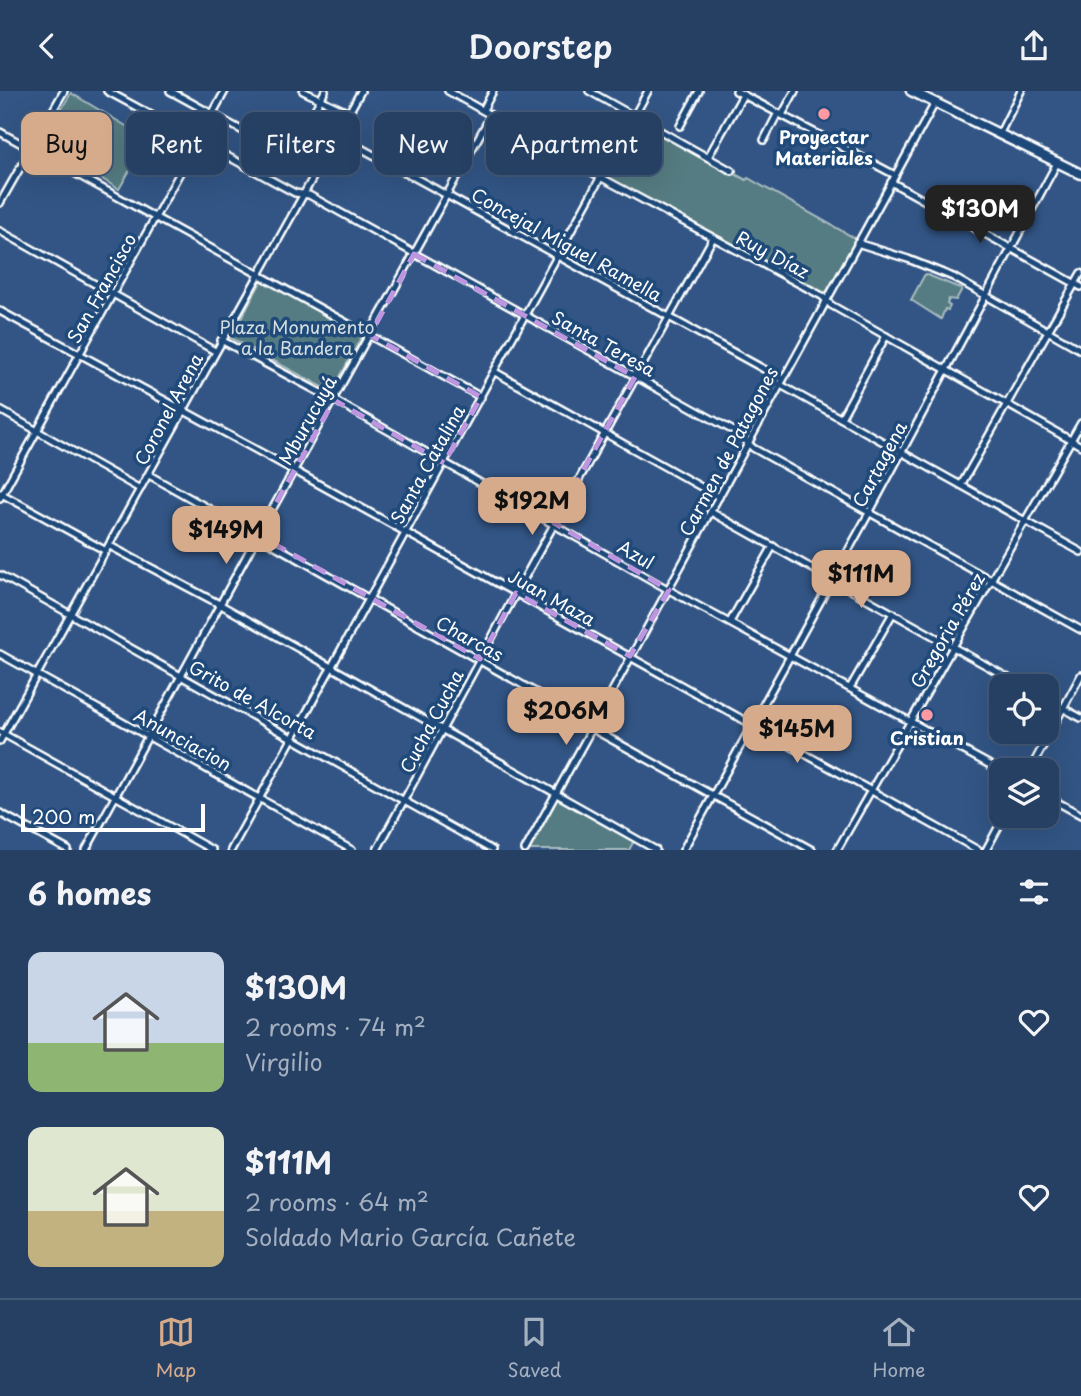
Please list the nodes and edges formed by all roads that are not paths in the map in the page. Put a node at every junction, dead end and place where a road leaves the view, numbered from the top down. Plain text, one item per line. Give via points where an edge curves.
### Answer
1 (64, 91) edge
2 (107, 91) edge
3 (170, 91) edge
4 (225, 91) edge
5 (303, 91) edge
6 (325, 91) edge
7 (361, 91) edge
8 (448, 91) edge
9 (494, 91) edge
10 (589, 91) edge
11 (648, 91) edge
12 (698, 91) edge
13 (736, 91) edge
14 (795, 91) edge
15 (911, 91) edge
16 (1021, 91) edge
17 (743, 95) junction
18 (320, 99) junction
19 (935, 103) junction
20 (483, 110) junction
21 (52, 112) edge
22 (146, 112) edge
23 (209, 112) edge
24 (214, 112) edge
25 (313, 112) edge
26 (347, 112) edge
27 (350, 112) edge
28 (486, 112) edge
29 (627, 112) edge
30 (636, 112) edge
31 (780, 114) junction
32 (486, 124) edge
33 (680, 126) dead end
34 (0, 132) edge
35 (662, 132) edge
36 (999, 135) junction
37 (764, 140) dead end
38 (21, 144) edge
39 (360, 147) edge
40 (227, 156) edge
41 (708, 157) junction
42 (1057, 163) junction
43 (21, 166) edge
44 (732, 171) dead end
45 (1081, 174) edge
46 (78, 175) edge
47 (179, 175) edge
48 (314, 175) edge
49 (597, 175) edge
50 (604, 175) edge
51 (895, 175) junction
52 (602, 178) junction
53 (891, 182) junction
54 (303, 194) junction
55 (447, 194) junction
56 (0, 203) edge
57 (156, 218) junction
58 (0, 231) edge
59 (713, 238) junction
60 (858, 243) junction
61 (1013, 248) junction
62 (414, 254) junction
63 (559, 255) junction
64 (1081, 273) edge
65 (258, 274) junction
66 (1078, 286) edge
67 (113, 294) junction
68 (986, 295) junction
69 (826, 300) junction
70 (0, 311) edge
71 (525, 316) junction
72 (670, 316) junction
73 (1047, 331) junction
74 (370, 335) junction
75 (886, 336) junction
76 (221, 340) junction
77 (1081, 350) edge
78 (215, 351) junction
79 (79, 355) junction
80 (945, 370) junction
81 (495, 372) junction
82 (635, 377) junction
83 (781, 382) junction
84 (481, 397) junction
85 (334, 400) junction
86 (1006, 404) junction
87 (0, 410) edge
88 (183, 410) junction
89 (841, 418) junction
90 (1081, 423) edge
91 (37, 431) junction
92 (603, 434) junction
93 (1072, 440) junction
94 (748, 444) junction
95 (1081, 446) edge
96 (901, 453) junction
97 (444, 463) junction
98 (295, 471) junction
99 (149, 475) junction
100 (961, 485) junction
101 (140, 489) junction
102 (1, 495) edge
103 (719, 497) junction
104 (711, 512) junction
105 (869, 513) junction
106 (1026, 521) junction
107 (554, 523) junction
108 (406, 532) junction
109 (258, 535) junction
110 (773, 546) junction
111 (108, 548) junction
112 (1081, 552) edge
113 (0, 575) edge
114 (832, 580) junction
115 (991, 581) junction
116 (669, 590) junction
117 (516, 593) junction
118 (369, 597) junction
119 (221, 605) junction
120 (893, 613) junction
121 (71, 614) junction
122 (730, 622) junction
123 (1081, 630) edge
124 (954, 648) junction
125 (0, 654) edge
126 (790, 655) junction
127 (630, 656) junction
128 (480, 659) junction
129 (331, 668) junction
130 (37, 674) junction
131 (1001, 674) edge
132 (1081, 675) edge
133 (182, 676) junction
134 (849, 688) junction
135 (1059, 706) edge
136 (1063, 708) junction
137 (1081, 719) edge
138 (911, 721) junction
139 (751, 724) junction
140 (591, 726) junction
141 (443, 729) junction
142 (2, 733) edge
143 (149, 736) junction
144 (294, 738) junction
145 (0, 741) edge
146 (1036, 758) edge
147 (989, 764) edge
148 (871, 792) junction
149 (556, 793) junction
150 (713, 795) junction
151 (116, 797) junction
152 (260, 798) junction
153 (405, 801) junction
154 (1059, 803) edge
155 (0, 813) edge
156 (1081, 815) edge
157 (998, 828) edge
158 (68, 850) edge
159 (86, 850) edge
160 (212, 850) edge
161 (231, 850) edge
162 (352, 850) edge
163 (377, 850) edge
164 (492, 850) edge
165 (525, 850) edge
166 (656, 850) edge
167 (683, 850) edge
168 (812, 850) edge
169 (837, 850) edge
170 (978, 850) edge
171 (986, 850) edge

1 - 21 street
2 - 22 street, Santa Teresa
3 - 23 street
4 - 24 street, San Francisco
5 - 18 street
6 - 18 street
7 - 27 street, Coronel Arena
8 - 20 street, Ruy Díaz
9 - 20 street
10 - 29 street
11 - 30 street, Santa Catalina
12 - 33 street
13 - 17 street
14 - 31 street
15 - 19 main road
16 - 36 street
17 - 31 street
17 - 41 street
18 - 25 street
18 - 26 street
19 - 36 main road
19 - 51 street, Carmen de Patagones
20 - 28 street, Ruy Díaz
31 - 37 street
31 - 51 street
32 - 55 street, Mburucuyá
34 - 38 street
35 - 41 street
36 - 42 main road
39 - 55 street, Concejal Miguel Ramella
40 - 54 street, Santa Teresa
41 - 44 street
42 - 45 main road
42 - 61 street, Cartagena
43 - 56 street
46 - 57 street
47 - 57 street, San Francisco
48 - 54 street, Coronel Arena
49 - 52 street, Ruy Díaz
50 - 52 street, Santa Catalina
51 - 53 street, Carmen de Patagones
52 - 59 street, Ruy Díaz
52 - 63 street, Santa Catalina
53 - 60 street, Carmen de Patagones
53 - 61 street
54 - 62 street, Santa Teresa
54 - 65 street, Coronel Arena
55 - 62 street, Mburucuyá
55 - 63 street, Concejal Miguel Ramella
57 - 65 street
57 - 67 street, San Francisco
58 - 67 street
59 - 69 street, Ruy Díaz
59 - 72 street, Cucha Cucha
60 - 68 street via 953,277
60 - 69 street, Carmen de Patagones
61 - 66 street
61 - 68 street, Cartagena
62 - 71 street, Santa Teresa
62 - 74 street, Mburucuyá
63 - 71 street, Santa Catalina
63 - 72 street, Concejal Miguel Ramella
64 - 66 street
65 - 74 street
65 - 76 street, Coronel Arena
66 - 73 street
67 - 78 street
67 - 79 street, San Francisco
68 - 73 street
68 - 80 street, Cartagena
69 - 75 street, Ruy Díaz
69 - 83 street, Carmen de Patagones
70 - 79 street, Juan Maza
71 - 81 street, Santa Catalina
71 - 82 street, Santa Teresa
72 - 82 street, Cucha Cucha
72 - 83 street, Concejal Miguel Ramella
73 - 77 street
73 - 86 street
74 - 84 street
74 - 85 street, Mburucuyá
75 - 80 street, Ruy Díaz
75 - 89 street
76 - 78 street, Coronel Arena
76 - 85 street, Azul
78 - 88 street, Coronel Arena
79 - 88 street, Juan Maza
79 - 91 street, San Francisco
80 - 86 street, Ruy Díaz
80 - 96 street, Cartagena
81 - 84 street, Santa Catalina
81 - 92 street
82 - 92 street, Cucha Cucha
82 - 94 street, Santa Teresa via 739,434
83 - 89 street, Concejal Miguel Ramella
83 - 94 street, Carmen de Patagones
84 - 97 street, Santa Catalina
85 - 97 street, Azul
85 - 98 street, Mburucuyá
86 - 93 street, Ruy Díaz
86 - 100 street
87 - 91 street
88 - 98 street, Juan Maza
88 - 99 street, Coronel Arena
89 - 96 street, Concejal Miguel Ramella
90 - 93 street, Gregoria Pérez
91 - 101 street
91 - 102 street, San Francisco
92 - 103 street
92 - 107 street, Cucha Cucha
93 - 95 street, Ruy Díaz
93 - 106 street, Gregoria Pérez
94 - 103 street, Carmen de Patagones
94 - 105 street, Santa Teresa
96 - 100 street, Concejal Miguel Ramella
96 - 105 street, Cartagena
97 - 107 street, Azul
97 - 108 street, Santa Catalina
98 - 108 street, Juan Maza
98 - 109 street, Mburucuyá
99 - 101 street, Coronel Arena
99 - 109 street, Charcas
100 - 106 street, Concejal Miguel Ramella
101 - 111 street, Coronel Arena
102 - 111 street
103 - 104 street, Carmen de Patagones
104 - 110 street
104 - 116 street, Carmen de Patagones
105 - 114 street, Cartagena
105 - 115 street, Santa Teresa
106 - 112 street, Concejal Miguel Ramella
106 - 115 street, Gregoria Pérez
107 - 116 street, Azul
107 - 117 street, Cucha Cucha
108 - 117 street, Juan Maza
108 - 118 street, Santa Catalina
109 - 118 street, Charcas
109 - 119 street, Mburucuyá
110 - 114 street
110 - 122 street
111 - 119 street
111 - 121 street, Coronel Arena
113 - 121 street, Grito de Alcorta
114 - 120 street
114 - 126 street, Cartagena
115 - 123 street, Santa Teresa
115 - 124 street, Gregoria Pérez
116 - 122 street, Azul
116 - 127 street, Carmen de Patagones
117 - 127 street, Juan Maza
117 - 128 street, Cucha Cucha
118 - 128 street, Charcas
118 - 129 street, Santa Catalina
119 - 129 street
119 - 133 street, Mburucuyá
120 - 124 street
120 - 134 street
121 - 130 street, Coronel Arena
121 - 133 street, Grito de Alcorta
122 - 126 street, Azul
124 - 131 street
124 - 138 street, Gregoria Pérez
125 - 130 street, Anunciacion
126 - 134 street, Azul
126 - 139 street, Cartagena
127 - 139 street, Juan Maza
127 - 140 street, Carmen de Patagones
128 - 140 street, Charcas
128 - 141 street, Cucha Cucha
129 - 141 street
129 - 144 street, Santa Catalina
130 - 142 street, Coronel Arena
130 - 143 street, Anunciacion
132 - 136 street
133 - 143 street, Mburucuyá
133 - 144 street, Grito de Alcorta
134 - 138 street, Azul
135 - 136 street
136 - 137 street
136 - 146 street
138 - 147 street, Azul
138 - 148 street, Gregoria Pérez
139 - 148 street, Juan Maza
139 - 150 street, Cartagena
140 - 149 street, Carmen de Patagones
140 - 150 street, Charcas
141 - 149 street
141 - 153 street, Cucha Cucha
142 - 145 street, Coronel Arena
142 - 151 street
143 - 151 street, Mburucuyá
143 - 152 street, Anunciacion
144 - 152 street, Santa Catalina
144 - 153 street, Grito de Alcorta
148 - 169 street, Gregoria Pérez
148 - 170 street, Juan Maza
149 - 165 street, Carmen de Patagones
149 - 166 street
150 - 167 street, Cartagena
150 - 168 street, Charcas
151 - 159 street, Mburucuyá
151 - 160 street
152 - 161 street, Santa Catalina
152 - 162 street, Anunciacion
153 - 163 street, Cucha Cucha
153 - 164 street, Grito de Alcorta
154 - 156 street
155 - 158 street
157 - 171 street

